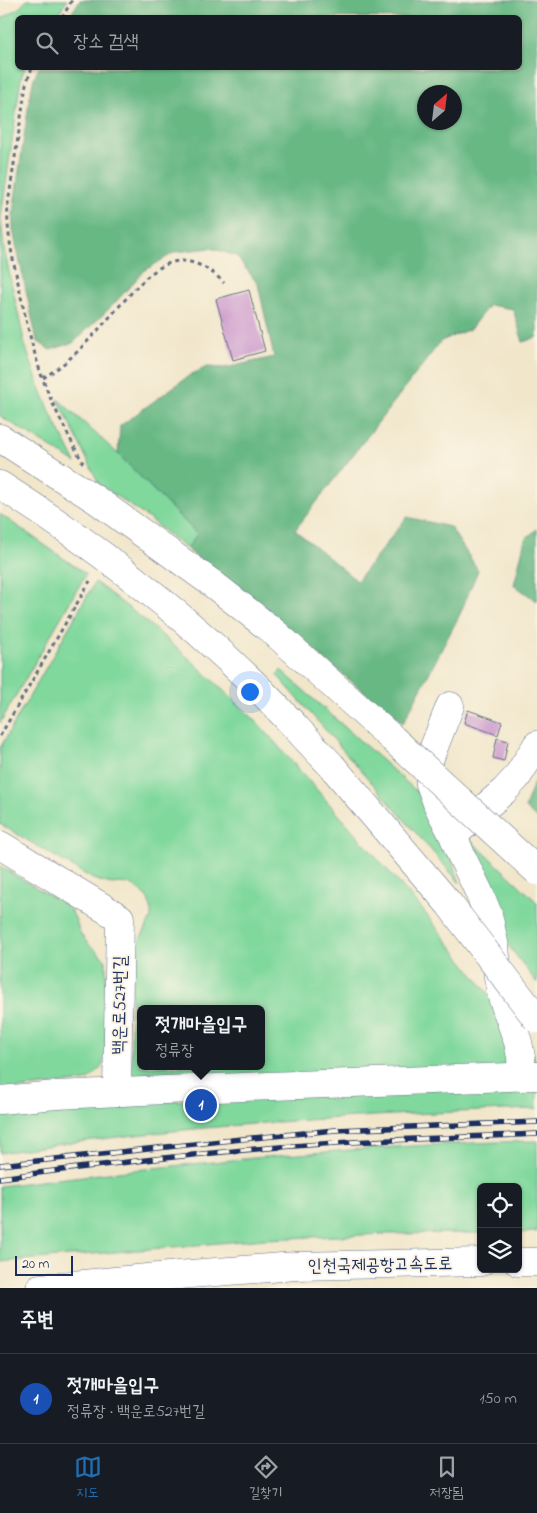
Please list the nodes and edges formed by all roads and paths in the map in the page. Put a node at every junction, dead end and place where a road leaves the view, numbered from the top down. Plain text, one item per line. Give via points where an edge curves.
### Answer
1 (72, 0) edge
2 (64, 15) edge
3 (31, 70) edge
4 (224, 283) dead end
5 (42, 378) junction
6 (0, 438) edge
7 (83, 464) dead end
8 (0, 485) edge
9 (90, 580) dead end
10 (450, 706) dead end
11 (0, 736) edge
12 (537, 745) edge
13 (453, 835) junction
14 (0, 845) edge
15 (537, 871) edge
16 (537, 1019) edge
17 (529, 1077) edge
18 (118, 1092) junction
19 (0, 1100) edge
20 (477, 1262) edge
21 (522, 1262) edge
22 (537, 1262) edge
23 (40, 1288) edge

1 - 2 path
3 - 5 path via 26,84 7,219 30,341
4 - 5 path via 200,265 170,262 143,281 78,351
5 - 7 path
6 - 15 main road, bridge via 103,504 274,632
8 - 16 main road, bridge via 126,572 171,608 253,683 331,765 449,904
9 - 11 path
10 - 13 main road via 429,760 430,784
12 - 13 main road via 504,792
13 - 17 main road via 488,914 502,996
14 - 18 main road, 백운로527번길 via 120,918
17 - 18 main road
18 - 19 main road
20 - 23 main road, 인천국제공항고속도로 via 296,1266
21 - 22 main road

